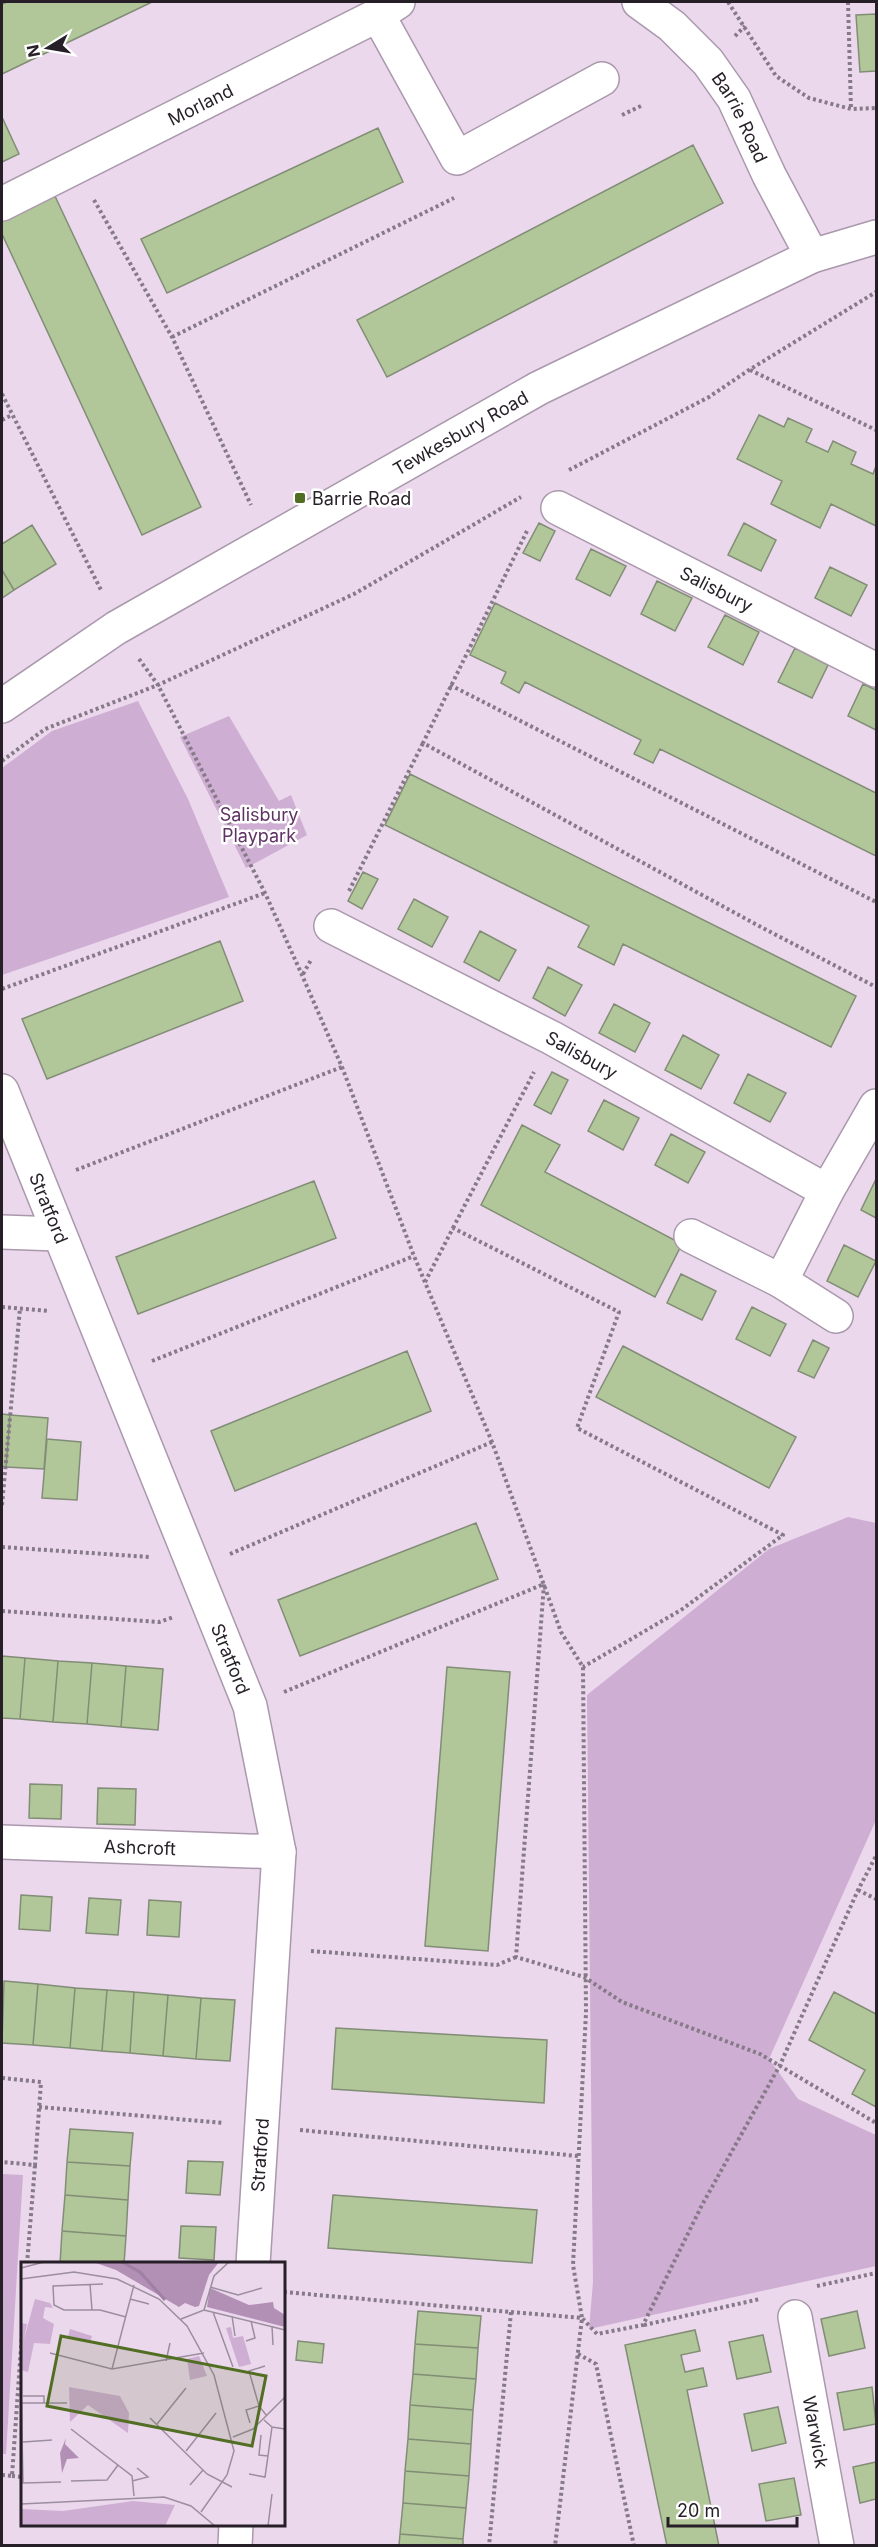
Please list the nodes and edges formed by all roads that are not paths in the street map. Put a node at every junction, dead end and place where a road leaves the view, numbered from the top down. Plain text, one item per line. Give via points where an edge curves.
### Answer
1 (639, 2) edge
2 (388, 8) edge
3 (602, 79) dead end
4 (2, 204) edge
5 (876, 237) edge
6 (812, 256) junction
7 (558, 508) road end
8 (876, 670) edge
9 (2, 705) edge
10 (332, 926) road end
11 (2, 1091) edge
12 (876, 1106) edge
13 (827, 1191) junction
14 (2, 1232) edge
15 (58, 1234) junction
16 (691, 1236) dead end
17 (781, 1281) junction
18 (836, 1316) dead end
19 (2, 1842) edge
20 (279, 1852) junction
21 (253, 2262) edge
22 (795, 2317) dead end
23 (236, 2526) edge
24 (235, 2546) edge
25 (837, 2546) edge

1 - 6 street, Barrie Road via 672,26 708,62 734,99
2 - 3 street via 457,158
2 - 4 street, Morland
5 - 6 street, Tewkesbury Road
6 - 9 street, Tewkesbury Road via 539,388 116,628
7 - 8 street, Salisbury
10 - 13 street, Salisbury via 552,1038
11 - 15 street, Stratford
12 - 13 street
13 - 17 street
14 - 15 street
15 - 20 street, Stratford via 250,1706
16 - 17 street
17 - 18 street
19 - 20 street, Ashcroft
20 - 21 street, Stratford
22 - 25 street, Warwick
23 - 24 street

